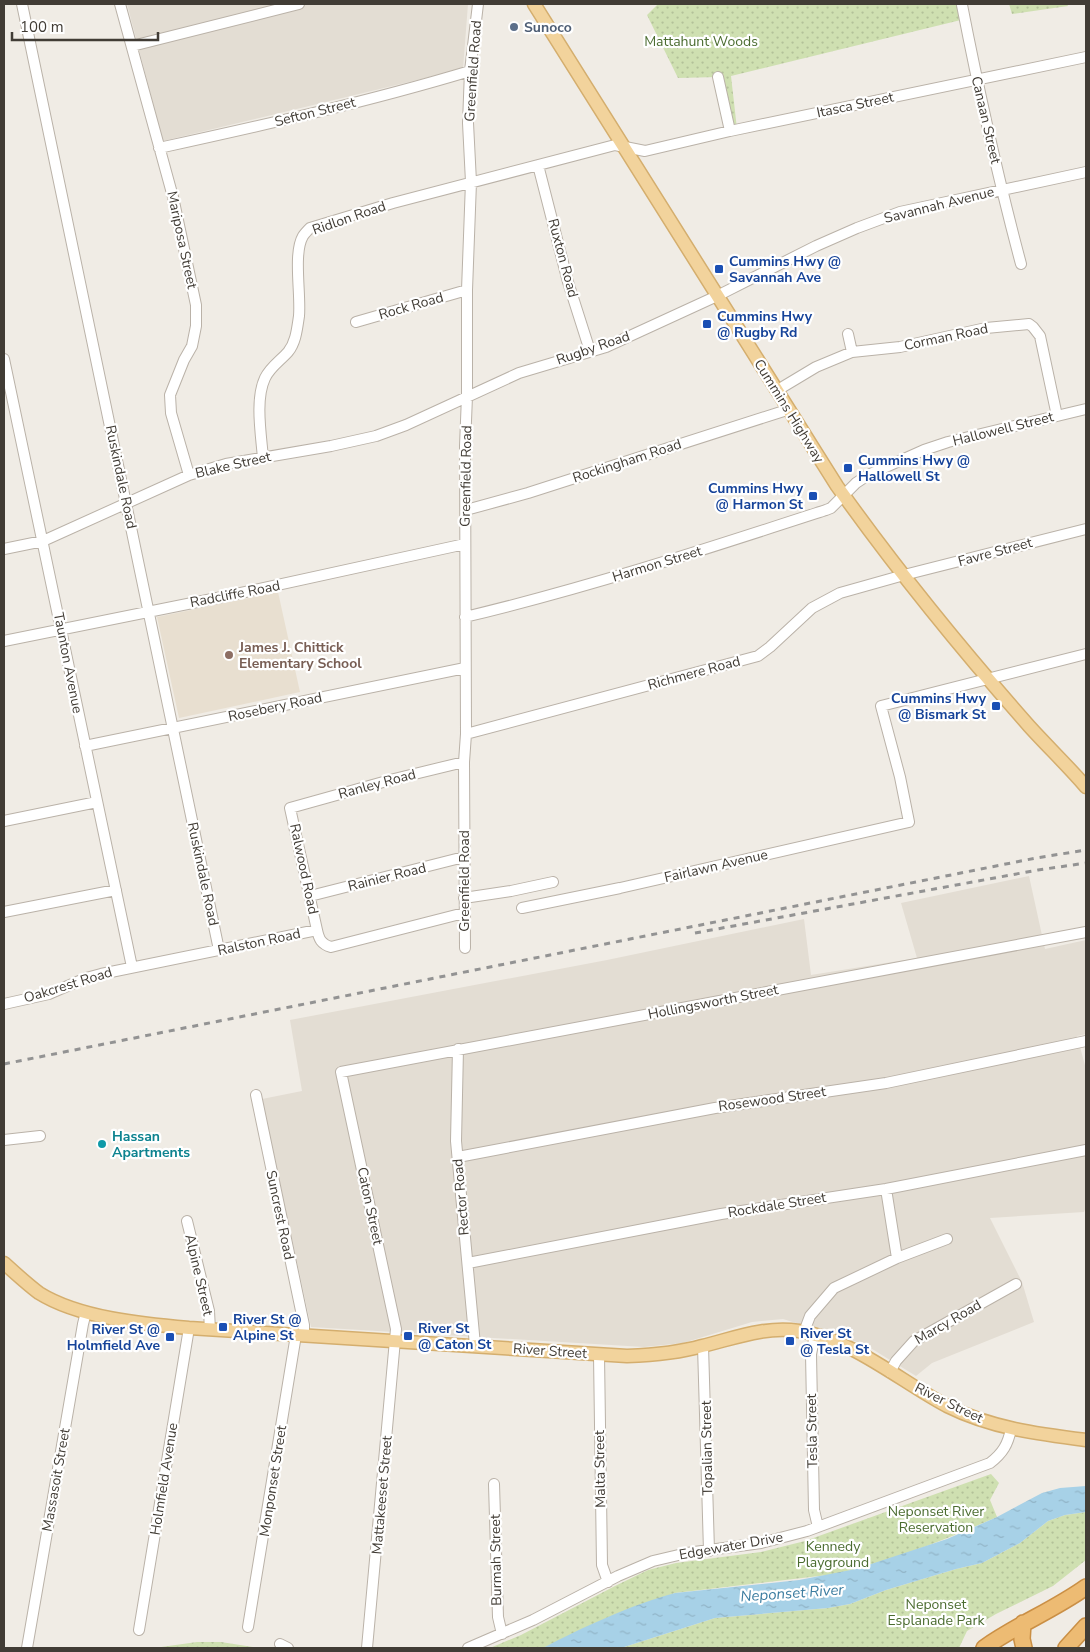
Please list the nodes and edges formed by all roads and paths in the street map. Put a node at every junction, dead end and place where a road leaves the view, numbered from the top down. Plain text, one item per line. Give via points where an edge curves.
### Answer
1 (22, 4) edge
2 (120, 4) edge
3 (299, 4) edge
4 (478, 4) edge
5 (534, 4) edge
6 (962, 5) dead end
7 (132, 46) junction
8 (1086, 57) edge
9 (470, 70) junction
10 (718, 77) dead end
11 (977, 80) junction
12 (730, 131) junction
13 (624, 147) junction
14 (160, 148) junction
15 (538, 165) junction
16 (1086, 172) edge
17 (471, 182) junction
18 (1001, 189) junction
19 (1021, 264) dead end
20 (467, 290) junction
21 (717, 296) junction
22 (356, 322) dead end
23 (848, 334) dead end
24 (590, 351) junction
25 (852, 352) junction
26 (4, 359) edge
27 (6, 377) edge
28 (776, 391) junction
29 (467, 396) junction
30 (1086, 409) edge
31 (788, 410) junction
32 (1057, 416) junction
33 (263, 458) junction
34 (188, 475) junction
35 (843, 496) junction
36 (126, 504) junction
37 (466, 510) junction
38 (1086, 529) edge
39 (43, 541) junction
40 (465, 544) junction
41 (4, 549) edge
42 (904, 575) junction
43 (148, 611) junction
44 (465, 617) junction
45 (62, 628) junction
46 (4, 641) edge
47 (1086, 654) edge
48 (465, 668) junction
49 (989, 678) junction
50 (173, 728) junction
51 (466, 734) junction
52 (85, 746) junction
53 (464, 762) junction
54 (1086, 787) edge
55 (98, 802) junction
56 (290, 808) joint
57 (4, 821) edge
58 (464, 857) junction
59 (553, 882) dead end
60 (116, 890) junction
61 (310, 896) junction
62 (464, 898) junction
63 (522, 908) dead end
64 (4, 912) edge
65 (464, 913) junction
66 (317, 930) junction
67 (1086, 932) edge
68 (465, 948) dead end
69 (219, 950) junction
70 (132, 967) junction
71 (4, 1004) edge
72 (1086, 1041) edge
73 (458, 1049) junction
74 (341, 1072) joint
75 (256, 1095) dead end
76 (40, 1136) dead end
77 (4, 1140) edge
78 (1086, 1150) edge
79 (458, 1157) junction
80 (886, 1189) junction
81 (187, 1221) dead end
82 (947, 1239) dead end
83 (897, 1258) junction
84 (4, 1263) edge
85 (468, 1263) junction
86 (1016, 1284) dead end
87 (86, 1312) junction
88 (189, 1328) junction
89 (210, 1330) junction
90 (809, 1333) junction
91 (300, 1335) junction
92 (396, 1341) junction
93 (475, 1345) junction
94 (703, 1346) junction
95 (599, 1355) junction
96 (890, 1372) junction
97 (1011, 1428) junction
98 (1086, 1440) edge
99 (494, 1484) dead end
100 (818, 1527) junction
101 (709, 1551) junction
102 (608, 1582) junction
103 (1086, 1587) edge
104 (1023, 1623) junction
105 (1086, 1626) edge
106 (248, 1627) dead end
107 (139, 1630) dead end
108 (502, 1634) junction
109 (27, 1648) edge
110 (367, 1648) edge
111 (468, 1648) edge
112 (984, 1648) edge
113 (1024, 1648) edge
114 (1066, 1648) edge

1 - 36 street, Ruskindale Road
2 - 7 street, Mariposa Street
3 - 7 street
4 - 9 street, Greenfield Road
5 - 13 main road, Cummins Highway
6 - 11 street, Canaan Street
7 - 14 street, Mariposa Street
8 - 11 street, Itasca Street
9 - 14 street, Sefton Street via 272,124
9 - 17 street, Greenfield Road
10 - 12 street
11 - 12 street, Itasca Street
11 - 18 street, Canaan Street
12 - 13 street, Itasca Street via 645,151
13 - 15 street, Ridlon Road via 615,145
13 - 21 main road, Cummins Highway
14 - 34 street, Mariposa Street via 196,305 192,346 170,395 171,413
15 - 17 street, Ridlon Road
15 - 24 street, Ruxton Road via 568,282
16 - 18 street, Savannah Avenue
17 - 20 street, Greenfield Road
17 - 33 street, Ridlon Road via 310,228 303,236 298,253 300,286 295,339 265,378 260,394
18 - 19 street, Canaan Street
18 - 21 street, Savannah Avenue via 900,212 857,228
20 - 22 street, Rock Road
20 - 29 street, Greenfield Road
21 - 24 street, Rugby Road via 606,347
21 - 28 main road, Cummins Highway
23 - 25 street
24 - 29 street, Rugby Road via 520,373
25 - 28 street, Corman Road via 816,367
25 - 32 street, Corman Road via 900,347 986,328 1029,324 1040,336
26 - 27 street, Taunton Avenue
27 - 39 street, Taunton Avenue
28 - 31 main road, Cummins Highway
29 - 33 street, Blake Street via 376,436
29 - 37 street, Greenfield Road
30 - 32 street, Hallowell Street
31 - 35 main road, Cummins Highway
31 - 37 street, Rockingham Road
32 - 35 street, Hallowell Street via 924,450 868,475
33 - 34 street, Blake Street
34 - 36 street, Blake Street
35 - 42 main road, Cummins Highway
35 - 44 street, Harmon Street via 826,510 647,568
36 - 39 street, Blake Street
36 - 43 street, Ruskindale Road
37 - 40 street, Greenfield Road
38 - 42 street, Favre Street
39 - 41 street, Blake Street
39 - 45 street, Taunton Avenue
40 - 43 street, Radcliffe Road
40 - 44 street, Greenfield Road
42 - 49 main road, Cummins Highway
42 - 51 street, Richmere Road via 823,601 758,656
43 - 45 street, Radcliffe Road
43 - 50 street, Ruskindale Road
44 - 48 street, Greenfield Road
45 - 46 street, Radcliffe Road
45 - 52 street, Taunton Avenue
47 - 49 street
48 - 50 street, Rosebery Road
48 - 51 street, Greenfield Road
49 - 54 main road, Cummins Highway
49 - 63 street, Fairlawn Avenue via 882,706 909,822
50 - 52 street, Rosebery Road
50 - 69 street, Ruskindale Road
51 - 53 street, Greenfield Road
52 - 55 street, Taunton Avenue
53 - 56 street, Ranley Road
53 - 58 street, Greenfield Road
55 - 57 street
55 - 60 street, Taunton Avenue
56 - 61 street, Ralwood Road
58 - 61 street, Rainier Road
58 - 62 street, Greenfield Road
59 - 62 street
60 - 64 street
60 - 70 street, Taunton Avenue
61 - 66 street, Ralwood Road
62 - 65 street, Greenfield Road
65 - 66 street, Ralston Road via 331,947 321,942
65 - 68 street, Greenfield Road
66 - 69 street, Ralston Road
67 - 73 street, Hollingsworth Street
69 - 70 street, Ralston Road
70 - 71 street, Oakcrest Road via 86,978 38,997
72 - 79 street, Rosewood Street via 886,1083 715,1108
73 - 74 street, Hollingsworth Street
73 - 79 street, Rector Road
74 - 92 street, Caton Street via 396,1323
75 - 91 street, Suncrest Road via 304,1325
76 - 77 street
78 - 80 street, Rockdale Street
79 - 85 street, Rector Road
80 - 83 street
80 - 85 street, Rockdale Street via 721,1214
81 - 89 street, Alpine Street via 209,1311
82 - 83 street, Tesla Street
83 - 90 street, Tesla Street via 834,1288 810,1316
84 - 87 main road, River Street via 45,1296
85 - 93 street, Rector Road
86 - 96 street, Marcy Road via 914,1341
87 - 88 main road, River Street via 134,1322
87 - 109 street, Massasoit Street
88 - 89 main road, River Street
88 - 107 street, Holmfield Avenue
89 - 91 main road, River Street
90 - 94 main road, River Street via 778,1329 758,1331
90 - 96 main road, River Street via 848,1348
90 - 100 street, Tesla Street via 814,1510
91 - 92 main road, River Street
91 - 106 street, Monponset Street
92 - 93 main road, River Street
92 - 110 street, Mattakeeset Street
93 - 95 main road, River Street
94 - 95 main road, River Street via 654,1355
94 - 101 street, Topalian Street
95 - 102 street, Malta Street via 602,1565
96 - 97 main road, River Street via 967,1415
97 - 98 main road, River Street
97 - 100 street, Edgewater Drive via 1008,1443 990,1463
99 - 108 street, Burmah Street via 498,1617
100 - 101 street, Edgewater Drive via 772,1541
101 - 102 street, Edgewater Drive via 664,1558 629,1570
102 - 108 street, Edgewater Drive
103 - 104 highway
104 - 112 highway
104 - 113 highway
105 - 114 highway
108 - 111 street, Edgewater Drive

